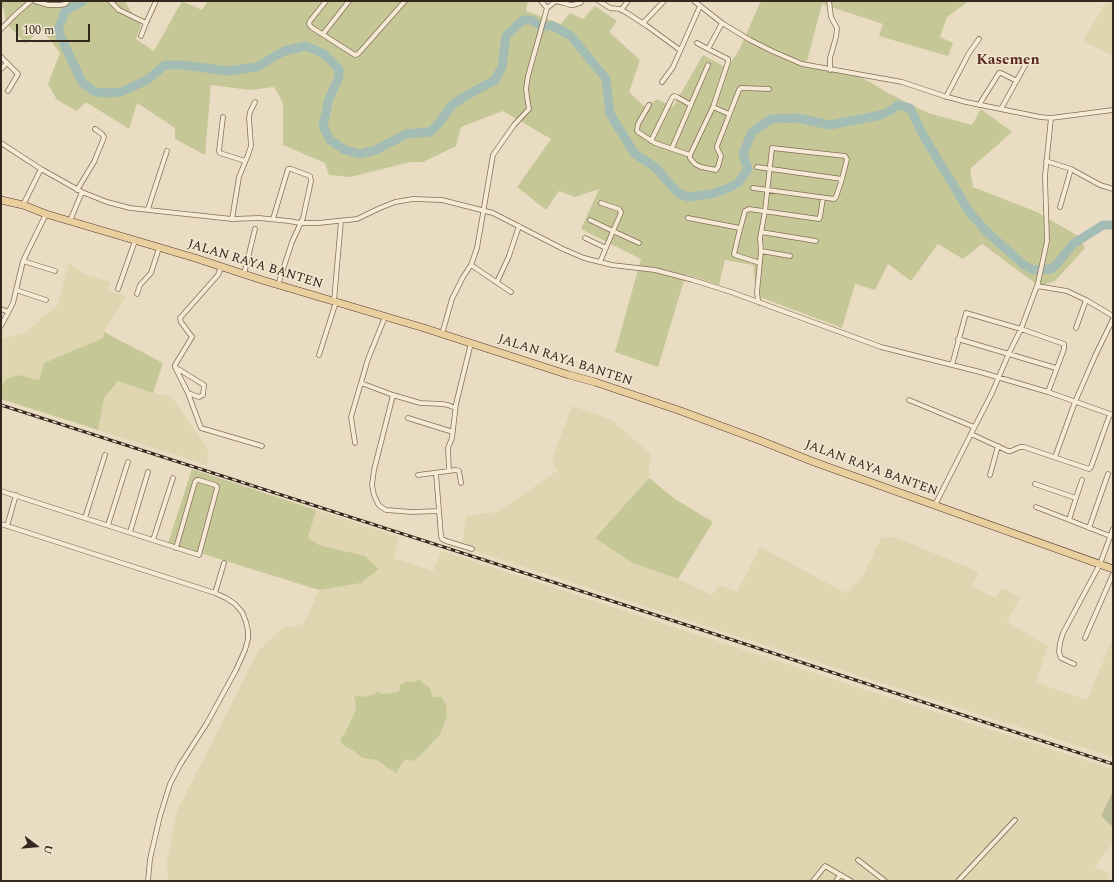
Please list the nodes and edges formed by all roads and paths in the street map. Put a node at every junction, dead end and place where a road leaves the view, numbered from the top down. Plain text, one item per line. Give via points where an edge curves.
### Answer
1 (31, 1) edge
2 (35, 1) edge
3 (68, 1) edge
4 (110, 1) edge
5 (156, 1) edge
6 (326, 1) edge
7 (349, 1) edge
8 (405, 1) edge
9 (541, 1) edge
10 (582, 1) edge
11 (599, 1) edge
12 (628, 1) edge
13 (664, 1) edge
14 (694, 1) edge
15 (824, 1) edge
16 (829, 1) edge
17 (700, 6) junction
18 (546, 9) junction
19 (621, 10) junction
20 (146, 23) junction
21 (643, 23) junction
22 (722, 23) junction
23 (1, 29) edge
24 (323, 34) junction
25 (141, 36) dead end
26 (979, 39) dead end
27 (697, 43) dead end
28 (708, 49) junction
29 (680, 50) junction
30 (1, 57) edge
31 (1027, 62) dead end
32 (7, 63) junction
33 (708, 65) dead end
34 (1, 69) edge
35 (830, 70) junction
36 (1017, 81) junction
37 (662, 82) dead end
38 (769, 89) dead end
39 (8, 91) dead end
40 (946, 97) junction
41 (255, 102) dead end
42 (649, 105) dead end
43 (691, 105) junction
44 (979, 105) junction
45 (713, 107) junction
46 (1001, 109) junction
47 (1113, 110) edge
48 (729, 114) junction
49 (223, 117) dead end
50 (1051, 118) junction
51 (94, 129) dead end
52 (651, 141) junction
53 (1, 142) edge
54 (672, 148) junction
55 (167, 151) dead end
56 (690, 155) junction
57 (245, 161) junction
58 (1046, 161) junction
59 (758, 166) dead end
60 (41, 168) junction
61 (770, 169) junction
62 (1071, 169) junction
63 (842, 179) junction
64 (753, 188) dead end
65 (1113, 189) edge
66 (77, 190) junction
67 (767, 190) junction
68 (82, 192) junction
69 (823, 198) junction
70 (1, 200) edge
71 (601, 203) dead end
72 (23, 205) junction
73 (1060, 207) dead end
74 (148, 209) junction
75 (483, 211) junction
76 (765, 211) junction
77 (46, 214) junction
78 (688, 218) dead end
79 (232, 219) junction
80 (273, 219) junction
81 (590, 220) dead end
82 (70, 221) junction
83 (341, 221) junction
84 (300, 223) junction
85 (519, 226) junction
86 (740, 228) junction
87 (255, 229) dead end
88 (613, 231) junction
89 (761, 232) junction
90 (585, 238) dead end
91 (135, 240) junction
92 (816, 241) dead end
93 (640, 243) dead end
94 (159, 248) junction
95 (606, 248) junction
96 (761, 251) junction
97 (790, 256) dead end
98 (23, 261) junction
99 (600, 262) junction
100 (760, 263) junction
101 (471, 264) junction
102 (221, 267) junction
103 (55, 271) dead end
104 (244, 274) junction
105 (497, 282) junction
106 (278, 284) junction
107 (1038, 284) junction
108 (118, 289) dead end
109 (16, 290) junction
110 (511, 292) dead end
111 (137, 294) dead end
112 (46, 300) dead end
113 (1086, 300) junction
114 (335, 302) junction
115 (760, 303) junction
116 (1, 309) edge
117 (8, 312) junction
118 (1113, 316) edge
119 (385, 317) junction
120 (1113, 319) edge
121 (1, 326) edge
122 (1076, 328) dead end
123 (1021, 329) junction
124 (442, 334) junction
125 (958, 339) junction
126 (471, 343) junction
127 (1009, 353) junction
128 (319, 356) dead end
129 (952, 365) junction
130 (175, 367) junction
131 (1056, 368) junction
132 (999, 378) junction
133 (361, 383) junction
134 (1048, 392) junction
135 (188, 393) junction
136 (393, 395) junction
137 (909, 400) dead end
138 (1075, 402) junction
139 (455, 408) junction
140 (1111, 415) edge
141 (408, 418) dead end
142 (974, 427) junction
143 (453, 432) junction
144 (971, 434) junction
145 (355, 444) dead end
146 (262, 446) dead end
147 (998, 446) junction
148 (105, 456) dead end
149 (1055, 457) junction
150 (128, 462) dead end
151 (449, 471) junction
152 (148, 472) dead end
153 (436, 473) junction
154 (1108, 474) dead end
155 (418, 475) dead end
156 (990, 475) dead end
157 (173, 478) dead end
158 (1082, 480) dead end
159 (461, 483) dead end
160 (1035, 484) dead end
161 (1, 491) edge
162 (16, 495) junction
163 (1076, 498) junction
164 (935, 505) junction
165 (1036, 507) dead end
166 (439, 511) junction
167 (85, 518) junction
168 (1069, 520) junction
169 (1, 524) edge
170 (108, 525) junction
171 (7, 526) junction
172 (1089, 528) junction
173 (1113, 529) edge
174 (130, 532) junction
175 (1110, 536) junction
176 (153, 540) junction
177 (176, 548) junction
178 (472, 549) dead end
179 (224, 563) dead end
180 (1100, 564) junction
181 (1113, 569) edge
182 (1113, 574) edge
183 (215, 593) junction
184 (1085, 638) dead end
185 (1074, 664) dead end
186 (1015, 820) dead end
187 (858, 860) dead end
188 (840, 875) junction
189 (148, 881) edge
190 (813, 881) edge
191 (836, 881) edge
192 (851, 881) edge
193 (883, 881) edge
194 (958, 881) edge

1 - 23 street
2 - 3 street via 61,5
4 - 20 street via 119,10
5 - 20 street
6 - 24 street via 309,24
7 - 24 street
8 - 24 street via 358,54 355,55
9 - 18 street
10 - 18 street via 573,6 556,1
11 - 19 street via 610,8
12 - 19 street
13 - 21 street
14 - 17 street
15 - 16 street
16 - 35 street via 831,17 837,28
17 - 22 street
17 - 29 street
18 - 75 street via 526,89 529,109 493,155
19 - 21 street
20 - 25 street
21 - 29 street
22 - 28 street
22 - 35 street via 772,51 802,64
26 - 40 street
27 - 28 street
28 - 45 street via 728,60
29 - 37 street via 673,67
30 - 32 street
31 - 36 street
32 - 34 street
32 - 39 street via 18,74
33 - 43 street
35 - 40 street via 902,82
36 - 44 street via 999,73
36 - 46 street
38 - 48 street via 741,88
40 - 44 street
41 - 57 street via 250,112 251,146
42 - 52 street via 637,130
43 - 52 street via 674,96
43 - 54 street
44 - 46 street
45 - 48 street
45 - 56 street
46 - 50 street
47 - 50 street
48 - 56 street via 717,146 721,156 717,169 695,164
49 - 57 street via 220,153
50 - 58 street
51 - 66 street via 104,137 94,162
52 - 54 street
53 - 60 street
54 - 56 street
55 - 74 street
57 - 79 street via 239,177
58 - 62 street
58 - 107 street via 1048,241
59 - 61 street
60 - 66 street
60 - 72 street
61 - 63 street
61 - 63 street via 772,147 842,156 848,159
61 - 67 street
62 - 65 street
62 - 73 street
63 - 69 street via 835,198
64 - 67 street
66 - 68 street
67 - 69 street
67 - 76 street
68 - 74 street via 130,208
68 - 82 street
69 - 76 street via 818,219
70 - 72 main road, JALAN RAYA BANTEN
71 - 88 street via 621,212
72 - 77 main road, JALAN RAYA BANTEN
74 - 79 street
75 - 83 street via 442,200 413,199 395,202 357,219
75 - 85 street
75 - 101 street via 480,235
76 - 86 street via 746,210
76 - 89 street
77 - 82 main road, JALAN RAYA BANTEN
77 - 98 street
78 - 86 street
79 - 80 street
80 - 84 street
80 - 84 street via 288,169 291,169 311,177
81 - 88 street
82 - 91 main road, JALAN RAYA BANTEN
83 - 84 street
83 - 114 street
84 - 106 street
85 - 99 street via 563,249
85 - 105 street
86 - 100 street via 734,254
87 - 104 street
88 - 93 street
88 - 95 street
89 - 92 street
89 - 96 street
90 - 95 street
91 - 94 main road, JALAN RAYA BANTEN
91 - 108 street
94 - 102 main road, JALAN RAYA BANTEN
94 - 111 street via 151,273 140,285
95 - 99 street
96 - 97 street
96 - 100 street
98 - 103 street
98 - 109 street
99 - 115 street via 655,270
100 - 115 street via 757,292
101 - 105 street
101 - 124 street via 452,299
102 - 104 main road, JALAN RAYA BANTEN
102 - 130 street via 218,275 180,318 192,337
104 - 106 main road, JALAN RAYA BANTEN
105 - 110 street
106 - 114 main road, JALAN RAYA BANTEN
107 - 113 street via 1067,291
107 - 123 street
109 - 112 street
109 - 117 street
113 - 118 street
113 - 122 street
114 - 119 main road, JALAN RAYA BANTEN
114 - 128 street
115 - 129 street via 881,347
116 - 117 street
117 - 121 street
119 - 124 main road, JALAN RAYA BANTEN
119 - 133 street
120 - 138 street
123 - 125 street via 966,313
123 - 127 street
123 - 131 street via 1064,344
124 - 126 main road, JALAN RAYA BANTEN
125 - 127 street
125 - 129 street
126 - 139 street
126 - 164 main road, JALAN RAYA BANTEN via 678,410
127 - 131 street
127 - 132 street
129 - 132 street
130 - 135 street
130 - 135 street via 204,385 203,395 199,397
131 - 134 street
132 - 134 street
132 - 142 street
133 - 136 street
133 - 145 street via 351,417
134 - 138 street
135 - 146 street via 200,428
136 - 139 street via 420,403 442,404
136 - 166 street via 374,470 374,495 380,507 386,510
137 - 142 street
138 - 140 street
138 - 149 street
139 - 143 street
140 - 149 street via 1090,468
141 - 143 street
142 - 144 street
143 - 151 street via 448,448
144 - 147 street
144 - 164 street
147 - 149 street via 1011,451 1020,446
147 - 156 street
148 - 167 street
150 - 170 street
151 - 153 street
151 - 159 street via 459,471
152 - 174 street
153 - 155 street
153 - 166 street
154 - 172 street
157 - 176 street
158 - 163 street
160 - 163 street
161 - 162 street
162 - 167 street
162 - 171 street
163 - 168 street
164 - 180 main road, JALAN RAYA BANTEN
165 - 168 street
166 - 178 street via 442,539
167 - 170 street
168 - 172 street
169 - 171 street
170 - 174 street
171 - 183 street
172 - 175 street
173 - 175 street
174 - 176 street
175 - 180 street
176 - 177 street
177 - 177 street via 199,555 217,486 199,480 195,482
179 - 183 street
180 - 181 main road, JALAN RAYA BANTEN
180 - 185 street via 1060,643 1059,652 1062,658
182 - 184 street
183 - 189 street via 235,604 242,612 248,631 247,642 236,670 170,784 150,859
186 - 194 street
187 - 193 street
188 - 190 street via 825,866
188 - 191 street
188 - 192 street

